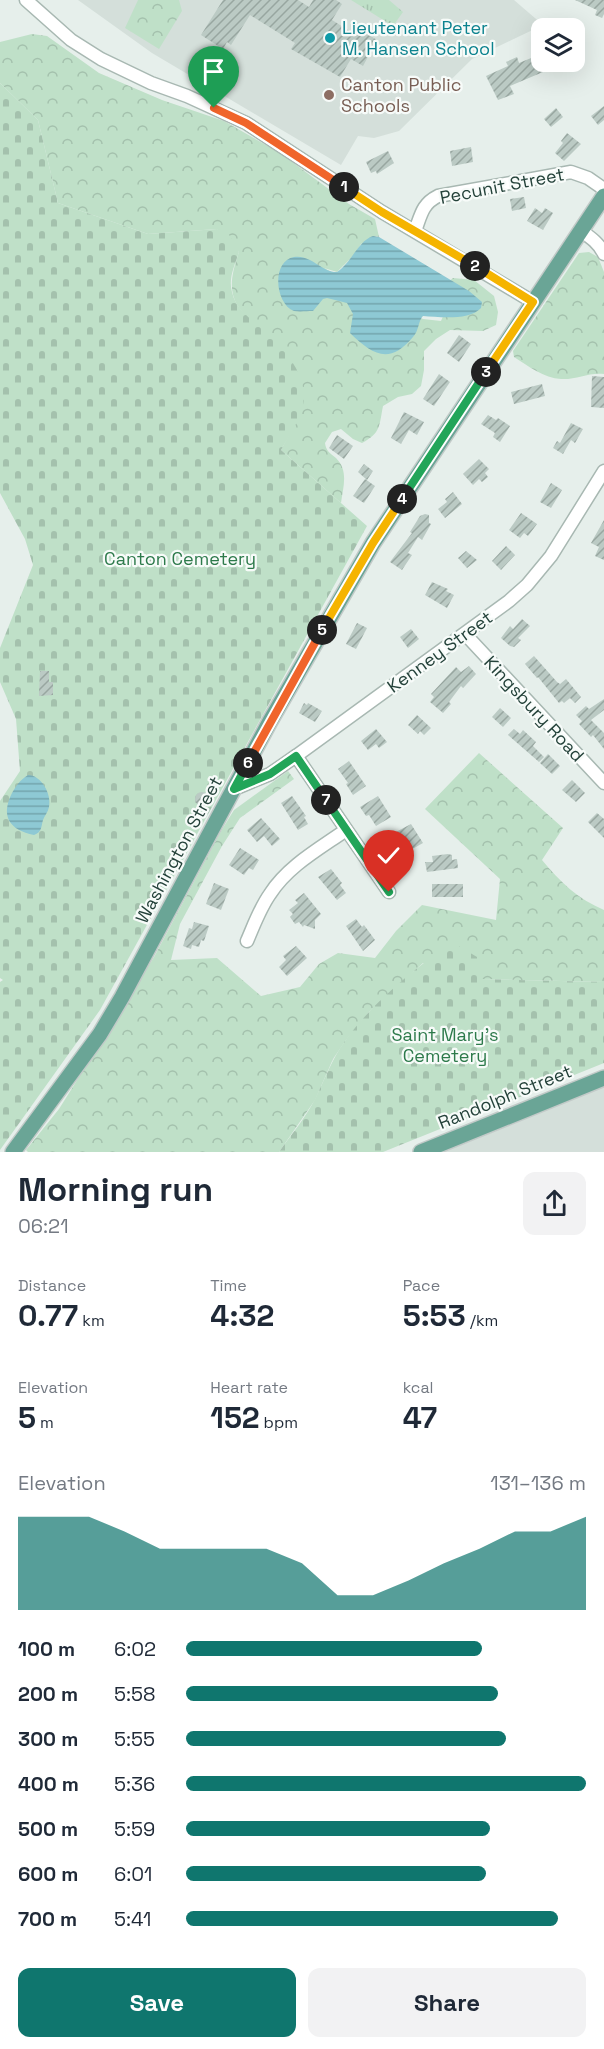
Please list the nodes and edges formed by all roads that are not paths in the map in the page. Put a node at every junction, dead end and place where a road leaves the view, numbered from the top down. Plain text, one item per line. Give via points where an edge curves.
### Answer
1 (26, 0) edge
2 (604, 189) edge
3 (604, 196) edge
4 (580, 230) junction
5 (415, 231) junction
6 (604, 254) edge
7 (533, 302) junction
8 (604, 471) edge
9 (465, 634) junction
10 (296, 756) junction
11 (604, 783) edge
12 (234, 789) junction
13 (346, 830) junction
14 (389, 892) dead end
15 (248, 941) dead end
16 (604, 1078) edge
17 (13, 1152) edge
18 (421, 1152) edge

1 - 5 street via 71,40 101,59 246,123
2 - 5 street, Pecunit Street via 571,172 438,196 425,206
3 - 4 main road, Washington Street
4 - 6 street
4 - 7 main road, Washington Street
5 - 7 street
7 - 12 main road, Washington Street via 373,543
8 - 9 street, Kenney Street via 551,556 531,580
9 - 10 street, Kenney Street
9 - 11 street, Kingsbury Road
10 - 12 street, Kenney Street via 270,774
10 - 13 street
12 - 17 main road, Washington Street via 100,1034
13 - 14 street
13 - 15 street via 285,875 270,893
16 - 18 main road, Randolph Street

